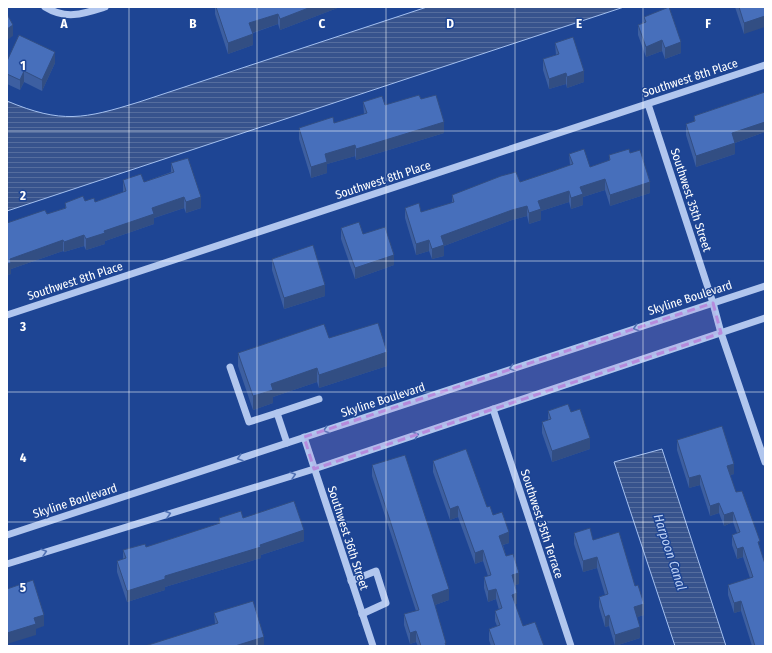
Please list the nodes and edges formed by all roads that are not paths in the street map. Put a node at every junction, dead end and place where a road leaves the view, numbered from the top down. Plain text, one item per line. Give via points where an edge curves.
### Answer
1 (45, 7) edge
2 (105, 7) edge
3 (765, 65) edge
4 (648, 104) junction
5 (765, 286) edge
6 (713, 303) junction
7 (7, 315) edge
8 (765, 318) edge
9 (720, 333) junction
10 (230, 367) dead end
11 (319, 399) dead end
12 (493, 409) junction
13 (278, 413) junction
14 (304, 437) junction
15 (287, 443) junction
16 (765, 462) edge
17 (314, 469) junction
18 (7, 534) edge
19 (7, 564) edge
20 (351, 581) junction
21 (362, 614) junction
22 (372, 646) edge
23 (571, 646) edge

1 - 2 street via 57,14 78,15
3 - 4 street, Southwest 8th Place
4 - 6 street, Southwest 35th Street
4 - 7 street, Southwest 8th Place
5 - 6 street, Skyline Boulevard
6 - 9 street, Southwest 35th Street
6 -> 14 street, Skyline Boulevard
8 - 9 street
9 - 12 street
9 - 16 street
10 - 13 street via 250,422
11 - 13 street
17 -> 12 street
12 - 23 street, Southwest 35th Terrace
13 - 15 street
14 - 15 street, Skyline Boulevard
14 - 17 street, Southwest 36th Street
15 -> 18 street, Skyline Boulevard
19 -> 17 street
17 - 20 street, Southwest 36th Street
20 - 21 street, Southwest 36th Street
20 - 21 street via 376,571 386,603
21 - 22 street, Southwest 36th Street

